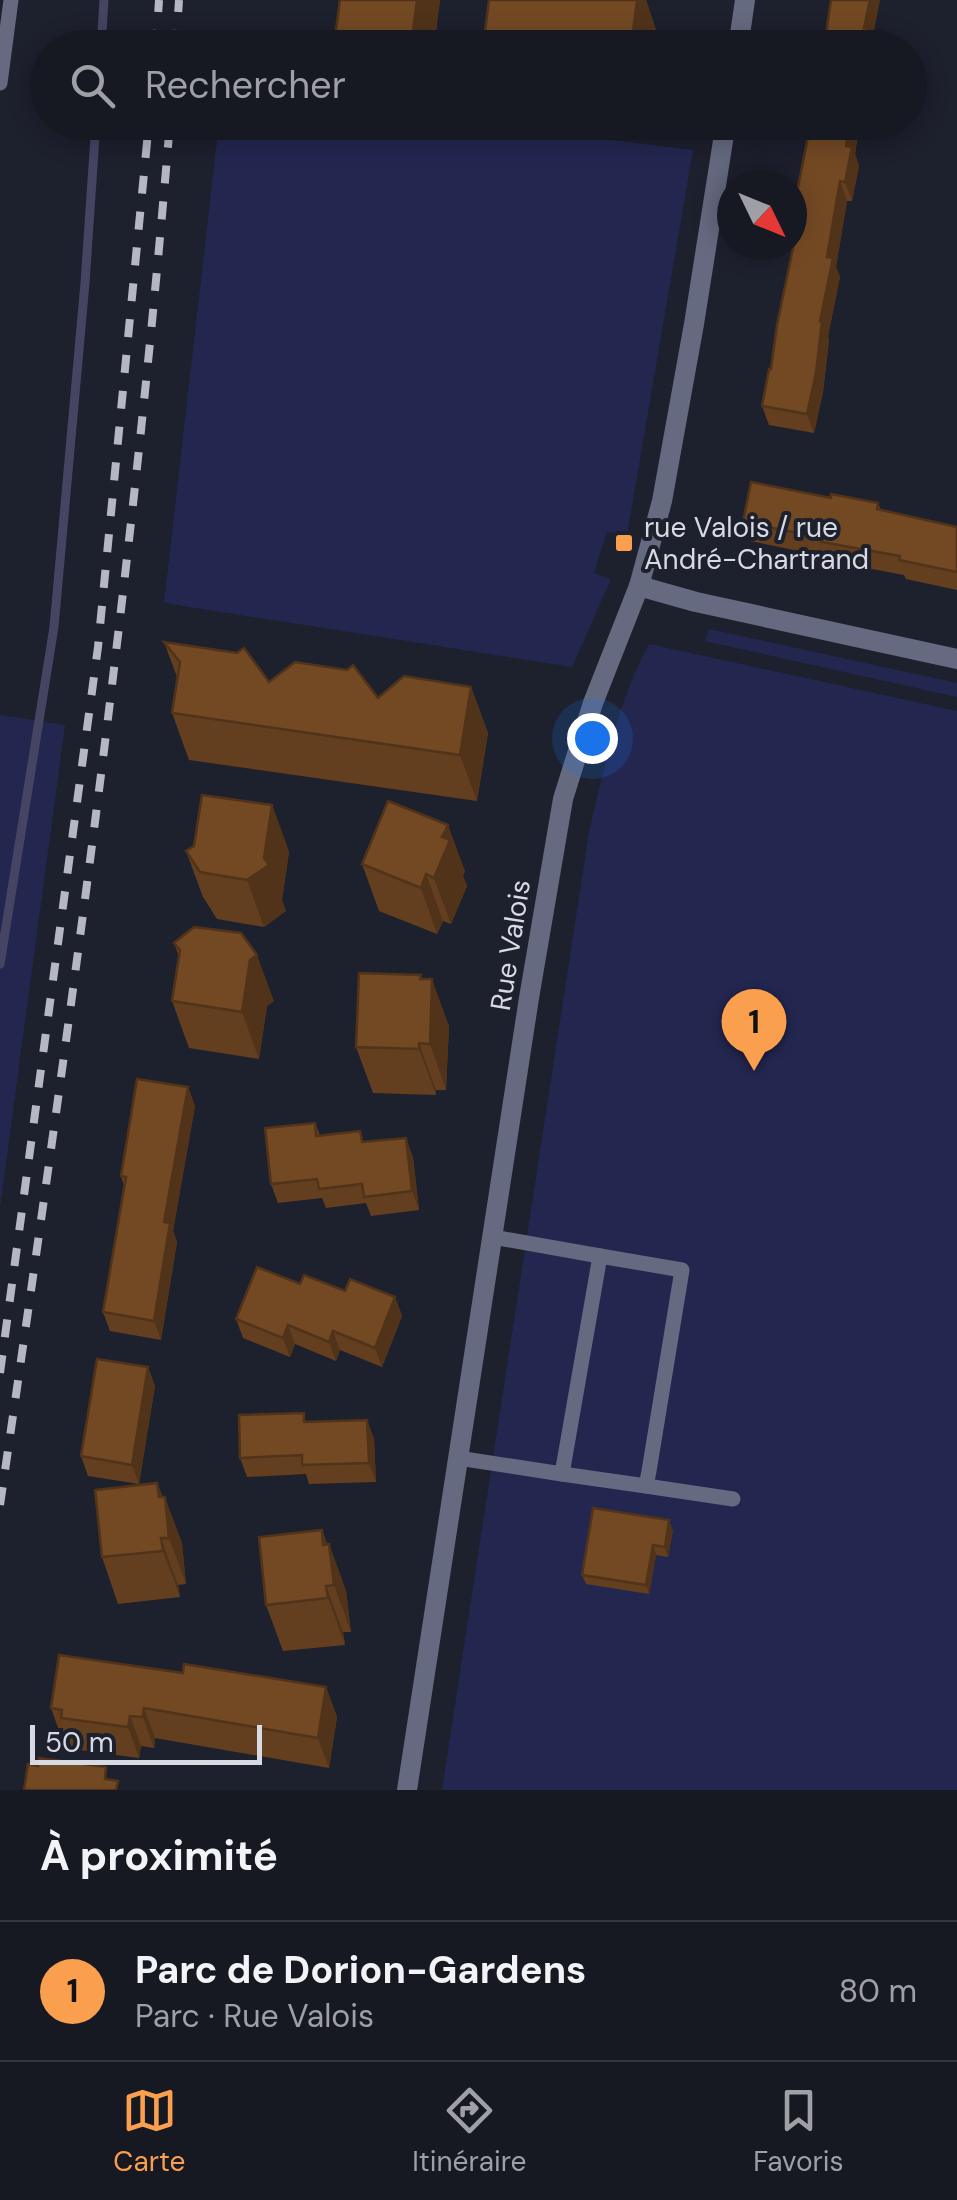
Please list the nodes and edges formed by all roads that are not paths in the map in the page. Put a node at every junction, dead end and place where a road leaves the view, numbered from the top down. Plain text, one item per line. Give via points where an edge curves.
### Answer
1 (11, 0) edge
2 (745, 0) edge
3 (741, 30) edge
4 (0, 84) edge
5 (723, 140) edge
6 (639, 586) junction
7 (957, 660) edge
8 (492, 1236) junction
9 (600, 1256) junction
10 (458, 1458) junction
11 (562, 1474) junction
12 (646, 1486) junction
13 (732, 1499) dead end
14 (407, 1790) edge

1 - 4 lane
2 - 3 street
5 - 6 street, Rue Valois via 669,464
6 - 7 street
6 - 8 street, Rue Valois via 563,799
8 - 9 lane
8 - 10 street, Rue Valois
9 - 11 lane
9 - 12 lane via 682,1270
10 - 11 lane
10 - 14 street, Rue Valois
11 - 12 lane
12 - 13 lane

